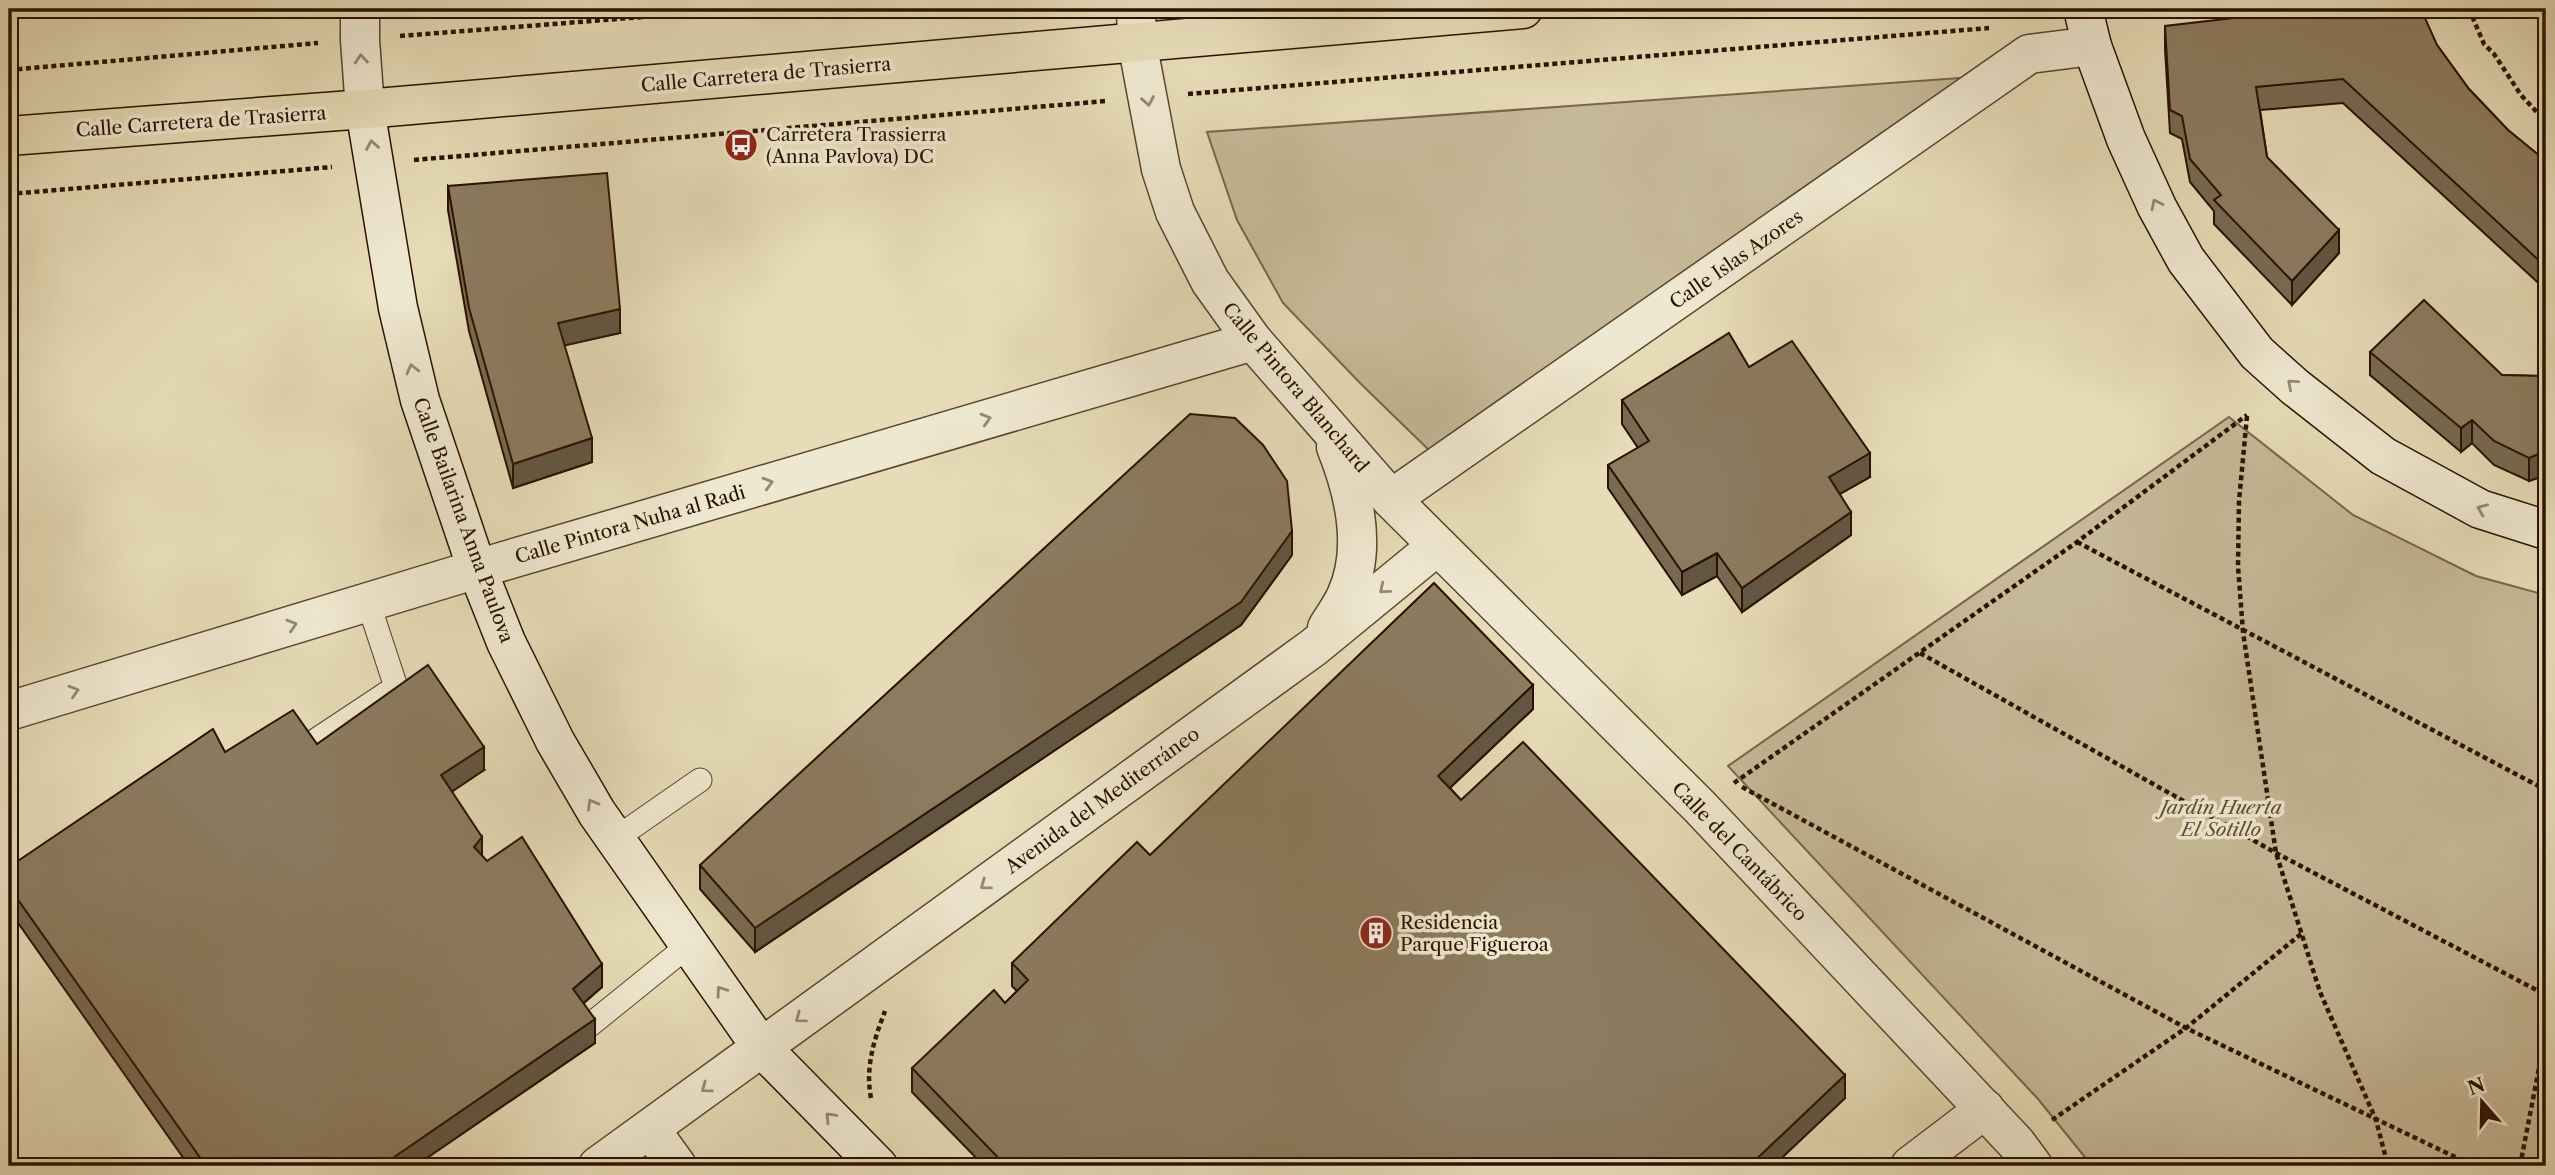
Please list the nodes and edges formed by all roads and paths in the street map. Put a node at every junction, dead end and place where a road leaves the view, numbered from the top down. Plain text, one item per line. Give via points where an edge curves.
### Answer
1 (360, 9) edge
2 (1523, 9) edge
3 (2083, 9) edge
4 (2469, 9) edge
5 (1137, 26) edge
6 (2092, 46) junction
7 (365, 108) junction
8 (2546, 122) edge
9 (9, 136) edge
10 (1253, 341) junction
11 (1328, 428) junction
12 (1391, 499) junction
13 (2546, 530) edge
14 (2077, 542) junction
15 (1437, 546) junction
16 (477, 569) junction
17 (369, 602) junction
18 (2243, 632) junction
19 (1314, 647) junction
20 (1920, 653) junction
21 (9, 711) edge
22 (304, 748) edge
23 (700, 780) dead end
24 (2546, 790) edge
25 (615, 839) junction
26 (2276, 853) junction
27 (2301, 934) junction
28 (689, 945) junction
29 (2546, 995) edge
30 (2186, 1028) junction
31 (585, 1029) edge
32 (2546, 1032) edge
33 (761, 1047) junction
34 (1984, 1110) junction
35 (2376, 1120) junction
36 (2045, 1125) dead end
37 (651, 1130) junction
38 (598, 1166) edge
39 (677, 1166) edge
40 (878, 1166) edge
41 (1910, 1166) edge
42 (2033, 1166) edge
43 (2388, 1166) edge
44 (2474, 1166) edge
45 (2520, 1166) edge

7 -> 1 street, Calle Bailarina Anna Paulova
2 - 5 main road, Calle Carretera de Trasierra
3 - 6 street
4 - 8 path via 2484,44
5 - 7 main road, Calle Carretera de Trasierra
5 -> 10 street, Calle Pintora Blanchard via 1161,169 1175,212 1210,281
6 - 12 street, Calle Islas Azores via 2029,54
13 -> 6 street via 2480,509 2383,456 2257,353 2186,260 2126,139
7 - 9 main road, Calle Carretera de Trasierra
16 -> 7 street, Calle Bailarina Anna Paulova via 420,400 398,308
10 - 11 street, Calle Pintora Blanchard
16 -> 10 street, Calle Pintora Nuha al Radi
11 - 12 street, Calle Pintora Blanchard
11 - 19 street via 1352,495 1357,545 1347,594
12 - 15 street, Calle Pintora Blanchard
14 - 18 path
14 - 18 path via 2247,415 2239,501
14 - 20 path
15 -> 19 street, Avenida del Mediterráneo
15 - 34 street, Calle del Cantábrico via 1700,807
16 - 17 street, Calle Pintora Nuha al Radi
25 -> 16 street, Calle Bailarina Anna Paulova via 555,741 506,642
21 -> 17 street, Calle Pintora Nuha al Radi
17 - 22 lane via 396,687
18 - 24 path
18 - 26 path
19 -> 33 street, Avenida del Mediterráneo
20 - 26 path
20 - 30 path via 1734,782
23 - 25 lane
25 - 28 street, Calle Bailarina Anna Paulova
26 - 27 path
26 - 29 path
27 - 30 path
27 - 35 path via 2320,992
28 - 31 lane
33 -> 28 street, Calle Bailarina Anna Paulova
30 - 35 path
30 - 36 path
32 - 45 path
33 -> 37 street, Avenida del Mediterráneo
40 -> 33 street
34 - 41 street
34 - 42 street, Calle del Cantábrico
35 - 43 path
35 - 44 path
37 - 38 street, Avenida del Mediterráneo
37 - 39 street

